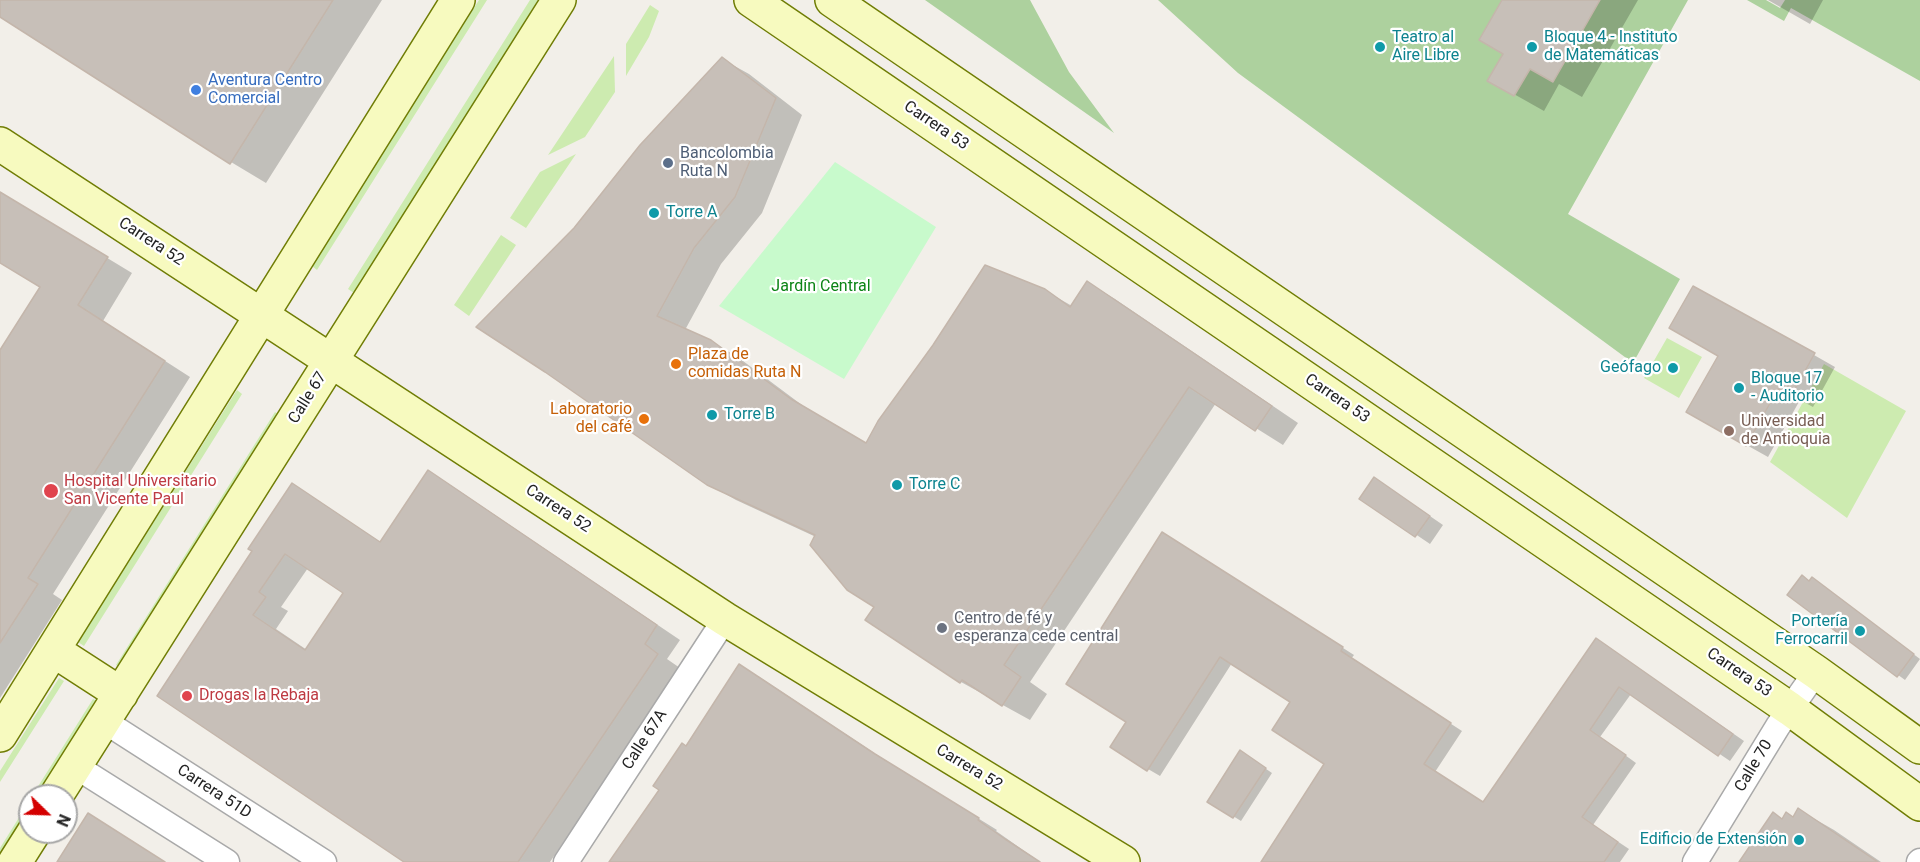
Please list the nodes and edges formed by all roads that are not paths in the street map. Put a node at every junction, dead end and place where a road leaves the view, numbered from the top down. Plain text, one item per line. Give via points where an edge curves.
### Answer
1 (458, 0) edge
2 (559, 0) edge
3 (751, 0) edge
4 (832, 0) edge
5 (0, 144) edge
6 (262, 315) junction
7 (332, 360) junction
8 (725, 619) junction
9 (53, 650) junction
10 (1816, 672) junction
11 (112, 707) junction
12 (1790, 709) junction
13 (0, 735) edge
14 (1920, 747) edge
15 (75, 766) junction
16 (64, 784) edge
17 (1920, 804) edge
18 (26, 844) edge
19 (15, 862) edge
20 (227, 862) edge
21 (324, 862) edge
22 (566, 862) edge
23 (1123, 862) edge
24 (1695, 862) edge

1 - 6 main road
2 - 7 main road, Calle 67
3 - 12 main road, Carrera 53
4 - 10 main road
5 - 6 main road, Carrera 52
6 - 7 main road, Carrera 52
6 - 9 main road
7 - 8 main road, Carrera 52
7 - 11 main road, Calle 67
8 - 22 street, Calle 67A
8 - 23 main road, Carrera 52
9 - 11 main road
9 - 13 main road
10 - 12 street, Calle 70
10 - 14 main road
11 - 15 main road, Calle 67
11 - 21 street, Carrera 51D
12 - 17 main road, Carrera 53
12 - 24 street, Calle 70
15 - 16 main road, Calle 67
15 - 20 street
18 - 19 main road

